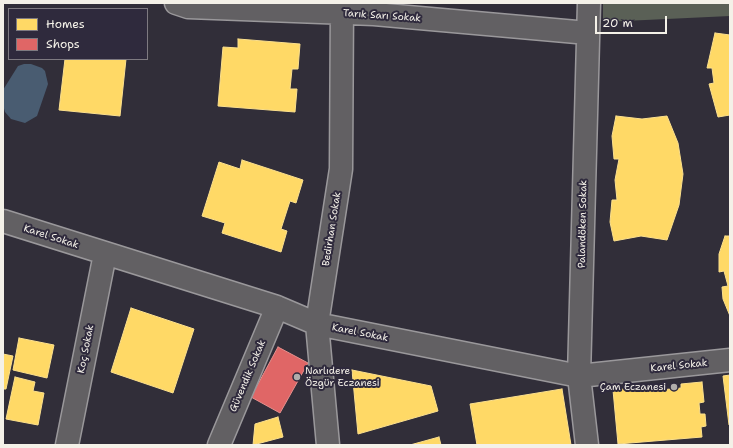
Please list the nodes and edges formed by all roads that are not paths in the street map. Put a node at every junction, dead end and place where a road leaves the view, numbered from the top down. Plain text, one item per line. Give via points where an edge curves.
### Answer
1 (176, 3) edge
2 (589, 3) edge
3 (341, 8) edge
4 (588, 33) junction
5 (3, 221) edge
6 (105, 254) junction
7 (277, 307) junction
8 (317, 324) junction
9 (730, 360) edge
10 (579, 376) junction
11 (67, 445) edge
12 (220, 445) edge
13 (328, 445) edge
14 (587, 445) edge

1 - 3 street, Tarık Sarı Sokak via 188,7
2 - 4 street, Palandöken Sokak
3 - 4 street, Tarık Sarı Sokak via 374,14
3 - 8 street, Bedirhan Sokak via 341,169
4 - 10 street, Palandöken Sokak
5 - 6 street, Karel Sokak
6 - 7 street, Karel Sokak
6 - 11 street, Koç Sokak
7 - 8 street, Karel Sokak
7 - 12 street, Güvendik Sokak
8 - 10 street, Karel Sokak
8 - 13 street, Bedirhan Sokak
9 - 10 street, Karel Sokak
10 - 14 street, Palandöken Sokak

